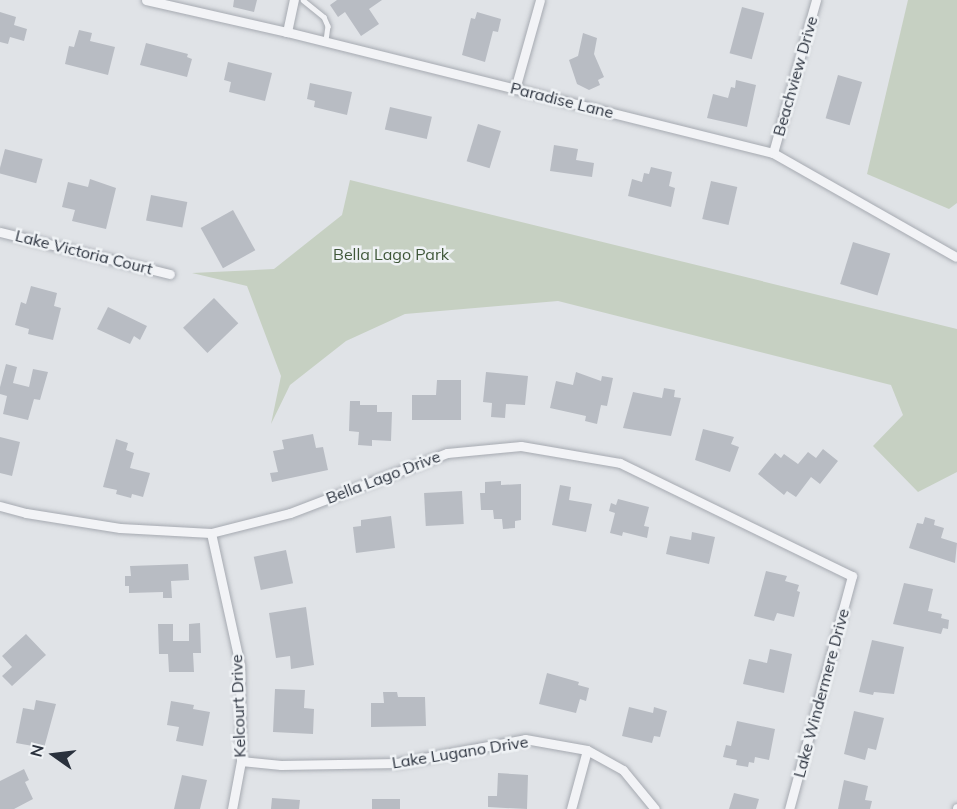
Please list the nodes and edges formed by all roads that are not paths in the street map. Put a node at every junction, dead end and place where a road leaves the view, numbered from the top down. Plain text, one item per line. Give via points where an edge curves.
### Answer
1 (146, 0) edge
2 (294, 0) edge
3 (303, 0) edge
4 (540, 0) edge
5 (816, 0) edge
6 (286, 32) junction
7 (326, 42) junction
8 (516, 89) junction
9 (773, 153) junction
10 (0, 232) edge
11 (956, 257) edge
12 (170, 274) dead end
13 (0, 506) edge
14 (211, 533) junction
15 (852, 576) joint
16 (587, 750) junction
17 (241, 761) junction
18 (232, 809) edge
19 (571, 809) edge
20 (655, 809) edge
21 (789, 809) edge

1 - 6 street, Paradise Lane
2 - 6 street
3 - 7 lane via 324,17 328,26
4 - 8 street
5 - 9 street, Beachview Drive
6 - 7 street, Paradise Lane
7 - 8 street, Paradise Lane
8 - 9 street, Paradise Lane
9 - 11 street, Paradise Lane
10 - 12 street, Lake Victoria Court
13 - 14 street, Bella Lago Drive via 120,528
14 - 15 street, Bella Lago Drive via 290,513 447,453 521,446 620,462
14 - 17 street, Kelcourt Drive via 240,665
15 - 21 street, Lake Windermere Drive
16 - 17 street, Lake Lugano Drive via 525,739 397,763 281,765
16 - 19 street
16 - 20 street, Lake Lugano Drive via 623,770
17 - 18 street, Kelcourt Drive

